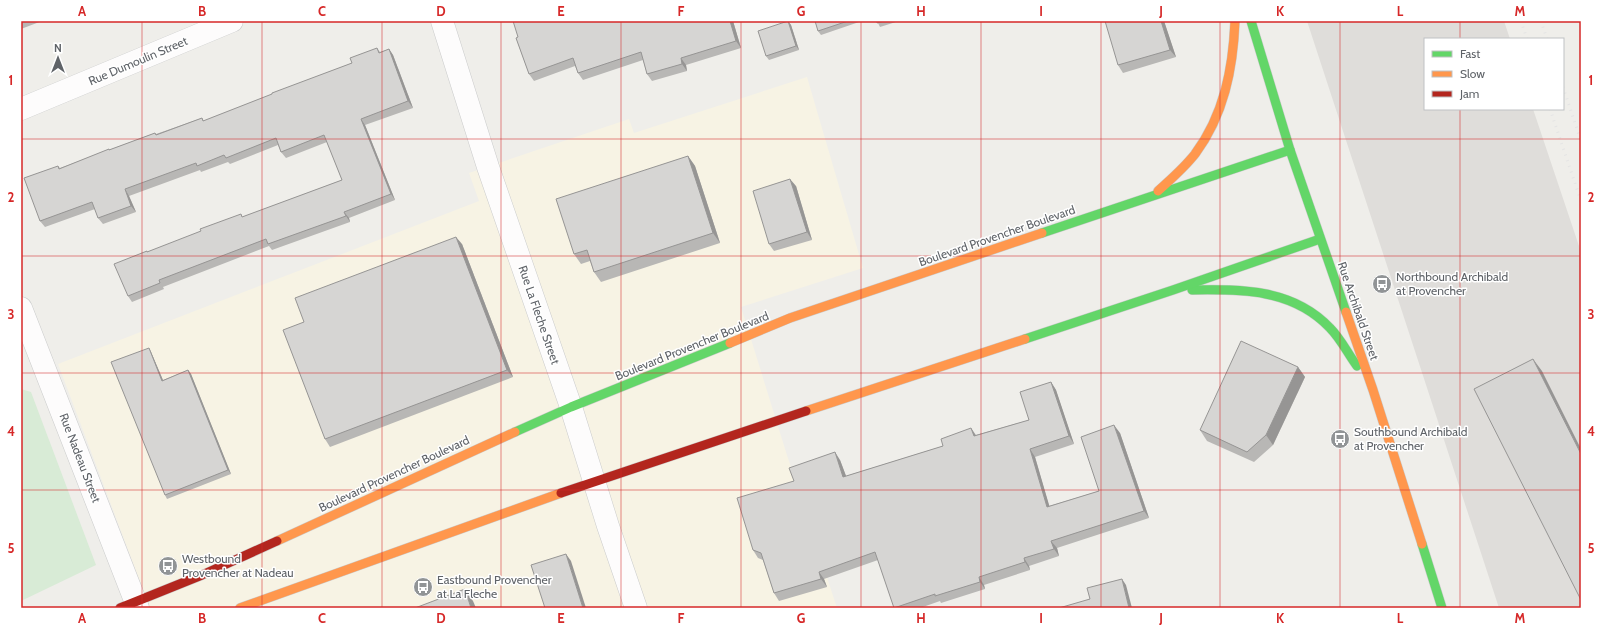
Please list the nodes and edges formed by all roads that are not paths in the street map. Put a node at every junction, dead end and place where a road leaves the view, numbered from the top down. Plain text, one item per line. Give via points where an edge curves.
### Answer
1 (232, 21) edge
2 (442, 21) edge
3 (1235, 21) edge
4 (1251, 21) edge
5 (21, 109) edge
6 (1290, 150) junction
7 (1149, 198) junction
8 (1320, 239) junction
9 (1172, 290) junction
10 (21, 308) edge
11 (1373, 390) junction
12 (571, 407) junction
13 (594, 481) junction
14 (132, 606) edge
15 (240, 608) edge
16 (636, 608) edge
17 (1442, 608) edge

1 - 5 street, Rue Dumoulin Street
2 - 12 street, Rue La Fleche Street via 488,168
3 - 7 main road via 1235,47 1229,82 1216,121 1180,171
4 - 6 main road, Rue Archibald Street
6 - 7 main road, Boulevard Provencher Boulevard
6 - 8 main road, Rue Archibald Street
7 - 12 main road, Boulevard Provencher Boulevard via 790,318
8 - 9 main road
8 - 11 main road, Rue Archibald Street
9 - 11 main road via 1223,290 1272,294 1303,306 1331,328
9 - 13 main road
10 - 14 street, Rue Nadeau Street
11 - 17 main road, Rue Archibald Street
12 - 13 street, Rue La Fleche Street
12 - 14 main road, Boulevard Provencher Boulevard
13 - 15 main road
13 - 16 street, Rue La Fleche Street

